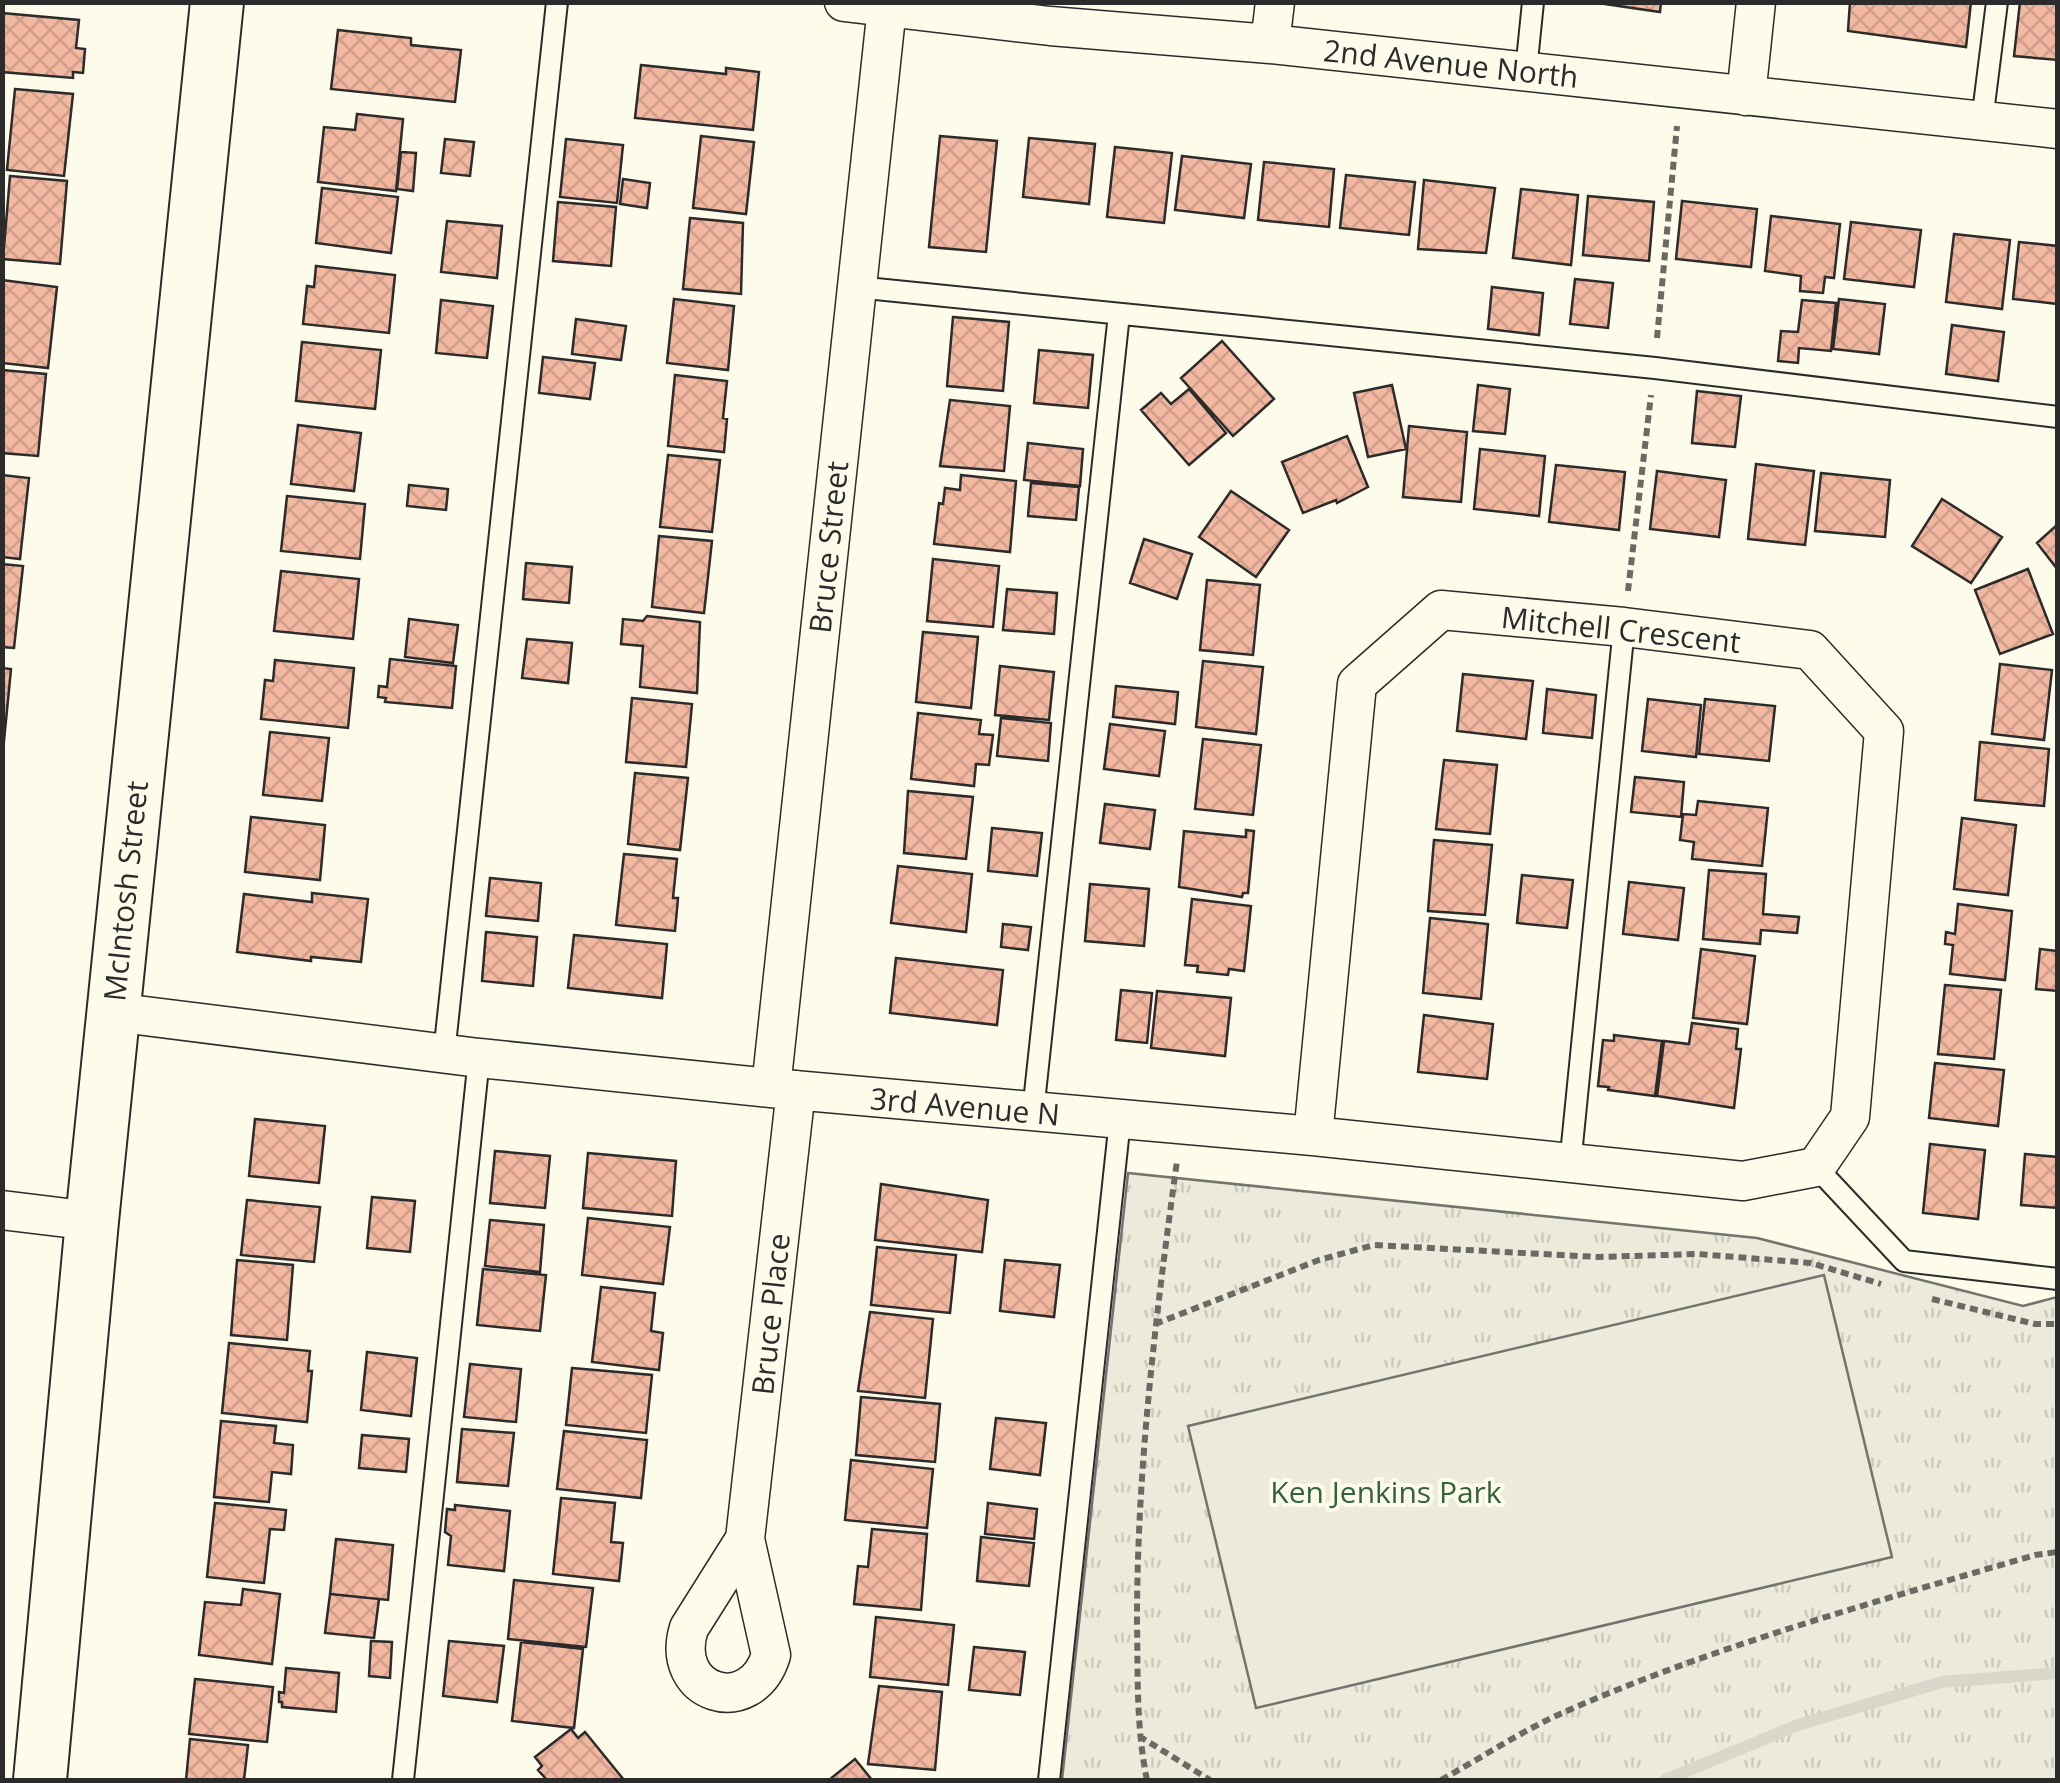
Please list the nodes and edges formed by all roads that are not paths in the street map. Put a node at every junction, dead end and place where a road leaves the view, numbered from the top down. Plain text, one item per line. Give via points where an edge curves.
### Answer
1 (217, 2) edge
2 (557, 2) edge
3 (844, 2) edge
4 (1275, 2) edge
5 (1533, 2) edge
6 (1756, 2) edge
7 (1996, 2) edge
8 (887, 7) junction
9 (1051, 14) edge
10 (1270, 44) junction
11 (1526, 72) junction
12 (1746, 96) junction
13 (1982, 122) junction
14 (2058, 129) edge
15 (856, 287) junction
16 (1119, 314) junction
17 (2058, 417) edge
18 (1624, 627) junction
19 (113, 1012) junction
20 (462, 1056) junction
21 (784, 1089) junction
22 (1033, 1112) junction
23 (1120, 1120) junction
24 (1313, 1136) junction
25 (1570, 1165) junction
26 (1816, 1167) junction
27 (2, 1210) edge
28 (92, 1221) junction
29 (2058, 1279) edge
30 (745, 1538) dead end
31 (40, 1780) edge
32 (402, 1780) edge
33 (1049, 1780) edge

1 - 19 street, McIntosh Street
2 - 20 lane
3 - 8 street, 2nd Avenue North
4 - 10 street
5 - 11 lane
6 - 12 street
7 - 13 lane
8 - 9 street, 2nd Avenue North
8 - 15 street, Bruce Street
9 - 10 street, 2nd Avenue North
10 - 11 street, 2nd Avenue North
11 - 12 street, 2nd Avenue North
12 - 13 street, 2nd Avenue North
13 - 14 street, 2nd Avenue North
15 - 16 lane
15 - 21 street, Bruce Street
16 - 17 lane
16 - 22 lane
18 - 24 street, Mitchell Crescent via 1442,610 1357,684
18 - 25 lane
18 - 26 street, Mitchell Crescent via 1810,650 1884,730 1850,1117
19 - 20 street, 3rd Avenue N
19 - 28 street, McIntosh Street
20 - 21 street, 3rd Avenue N
20 - 32 lane
21 - 22 street, 3rd Avenue N
21 - 30 street, Bruce Place
22 - 23 street, 3rd Avenue N
23 - 24 street, 3rd Avenue N
23 - 33 lane
24 - 25 street, 3rd Avenue N
25 - 26 street, 3rd Avenue N via 1744,1181
26 - 29 lane via 1904,1260
27 - 28 street
28 - 31 street, McIntosh Street

